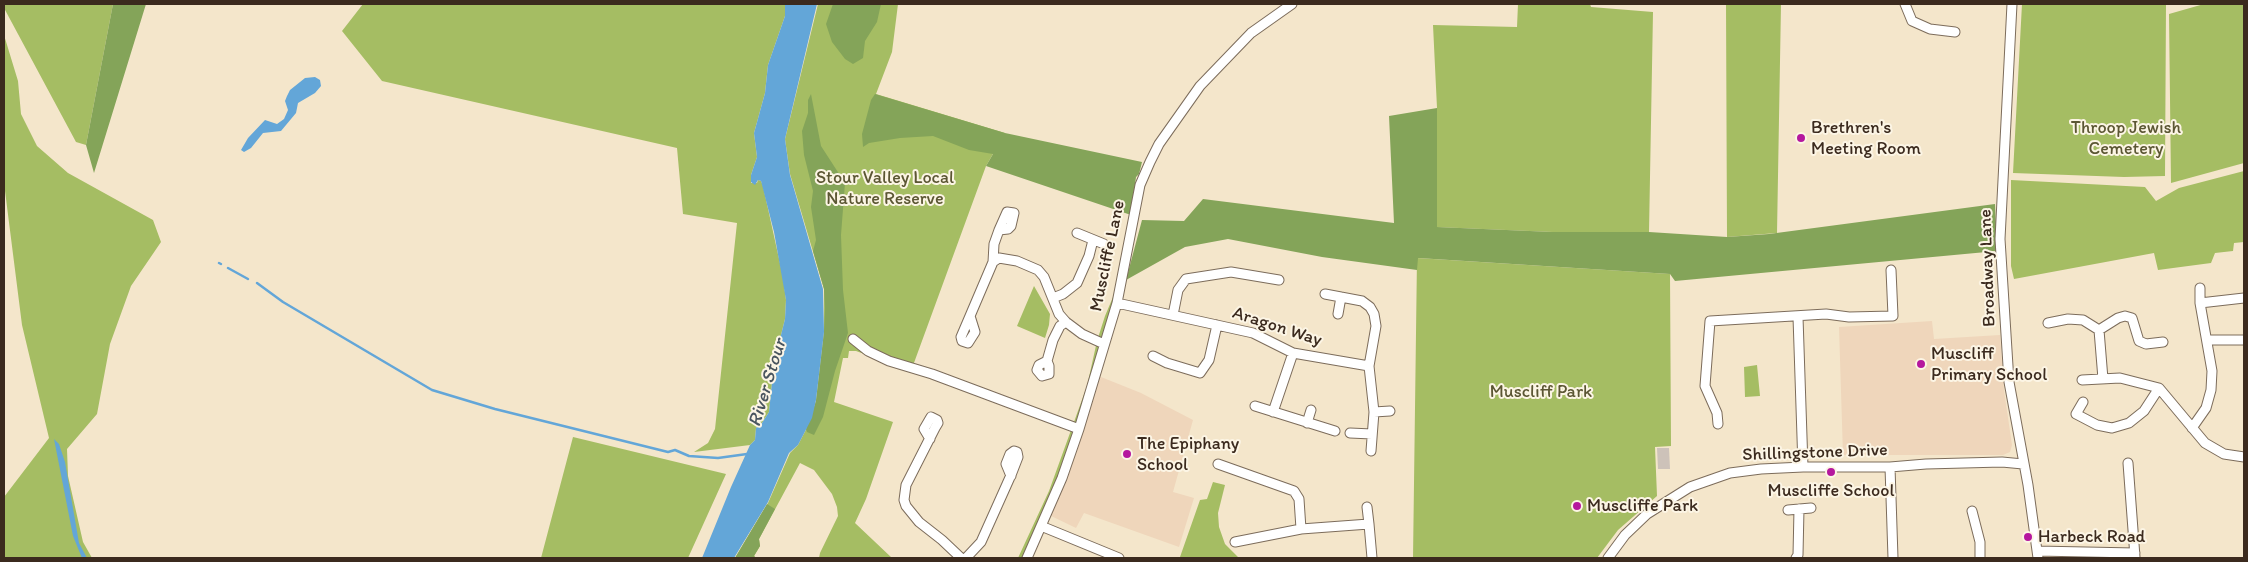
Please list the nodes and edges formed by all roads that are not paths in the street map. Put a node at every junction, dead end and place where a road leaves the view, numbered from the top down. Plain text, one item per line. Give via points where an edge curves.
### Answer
1 (1292, 4) edge
2 (1905, 4) edge
3 (2012, 4) edge
4 (1956, 32) dead end
5 (999, 230) dead end
6 (1077, 232) dead end
7 (1093, 240) junction
8 (1104, 244) dead end
9 (993, 262) junction
10 (1891, 270) dead end
11 (1279, 280) dead end
12 (2200, 288) dead end
13 (1326, 294) dead end
14 (1341, 297) junction
15 (1053, 298) junction
16 (2244, 298) edge
17 (1117, 303) junction
18 (2200, 303) junction
19 (1338, 314) dead end
20 (1173, 315) junction
21 (970, 316) dead end
22 (1798, 316) junction
23 (1066, 322) junction
24 (2048, 323) dead end
25 (1217, 325) junction
26 (2099, 330) junction
27 (853, 339) dead end
28 (2207, 340) junction
29 (2244, 340) edge
30 (2163, 342) dead end
31 (1104, 344) junction
32 (1293, 353) junction
33 (1153, 356) dead end
34 (1047, 361) dead end
35 (1369, 366) junction
36 (2104, 379) junction
37 (2082, 380) dead end
38 (2159, 388) junction
39 (2082, 402) dead end
40 (1255, 406) dead end
41 (1311, 410) dead end
42 (1390, 411) dead end
43 (1273, 412) junction
44 (1374, 412) junction
45 (1307, 424) junction
46 (1718, 424) dead end
47 (2192, 428) junction
48 (1079, 429) junction
49 (1335, 431) dead end
50 (1350, 434) dead end
51 (1372, 434) junction
52 (930, 439) dead end
53 (1371, 450) dead end
54 (2244, 457) edge
55 (2128, 463) dead end
56 (1218, 464) dead end
57 (2023, 464) junction
58 (1803, 467) junction
59 (1890, 467) junction
60 (1010, 476) dead end
61 (1367, 506) dead end
62 (1811, 508) dead end
63 (1788, 510) dead end
64 (1799, 510) junction
65 (1972, 511) dead end
66 (1369, 524) junction
67 (1042, 526) junction
68 (1301, 529) junction
69 (1235, 542) dead end
70 (2038, 554) edge
71 (2135, 556) edge
72 (961, 558) edge
73 (966, 558) edge
74 (1027, 558) edge
75 (1119, 558) edge
76 (1372, 558) edge
77 (1608, 558) edge
78 (1796, 558) edge
79 (1893, 558) edge
80 (1980, 558) edge

1 - 17 street, Muscliffe Lane via 1264,21 1234,50 1200,86 1159,144 1140,185
2 - 4 street via 1912,21 1930,29
3 - 57 street, Broadway Lane via 2000,239 2009,382
5 - 9 street
6 - 7 street
7 - 8 street
7 - 15 street via 1077,283
9 - 15 street via 999,258 1017,261 1038,270
9 - 21 street
10 - 22 street via 1893,316
11 - 20 street via 1231,272 1186,279 1178,290
12 - 18 street
13 - 14 street
14 - 19 street
14 - 35 street via 1362,301 1374,314 1376,326
15 - 23 street
16 - 18 street
17 - 20 street, Aragon Way
17 - 31 street, Muscliffe Lane
18 - 28 street
20 - 25 street, Aragon Way
22 - 46 street via 1707,321 1705,386 1717,413
22 - 58 street
23 - 31 street
23 - 34 street via 1060,326 1053,340
24 - 26 street via 2082,320
25 - 32 street, Aragon Way via 1253,333
25 - 33 street via 1202,376
26 - 30 street via 2126,316 2132,318 2139,341 2146,344
26 - 36 street
27 - 48 street via 889,361
28 - 29 street
28 - 47 street via 2211,390 2206,408
31 - 48 street, Muscliffe Lane
32 - 35 street, Aragon Way
32 - 43 street
35 - 44 street
36 - 37 street
36 - 38 street via 2120,378
38 - 39 street via 2144,411 2129,423 2112,428 2097,425 2076,414
38 - 47 street
40 - 43 street
41 - 45 street
42 - 44 street
43 - 45 street
44 - 51 street
45 - 49 street
47 - 54 street via 2205,444 2224,454
48 - 67 street, Muscliffe Lane
50 - 51 street
51 - 53 street
52 - 72 street via 906,485 906,505 919,522
55 - 71 street
56 - 68 street via 1294,492 1299,499
57 - 59 street, Shillingstone Drive
57 - 70 street, Broadway Lane
58 - 59 street, Shillingstone Drive
58 - 77 street, Shillingstone Drive via 1730,473 1690,487 1639,522
59 - 79 street
60 - 73 street via 980,542
61 - 66 street
62 - 64 street
63 - 64 street
64 - 78 street
65 - 80 street via 1980,542
66 - 68 street
66 - 76 street
67 - 74 street, Muscliffe Lane
67 - 75 street
68 - 69 street
70 - 71 street

